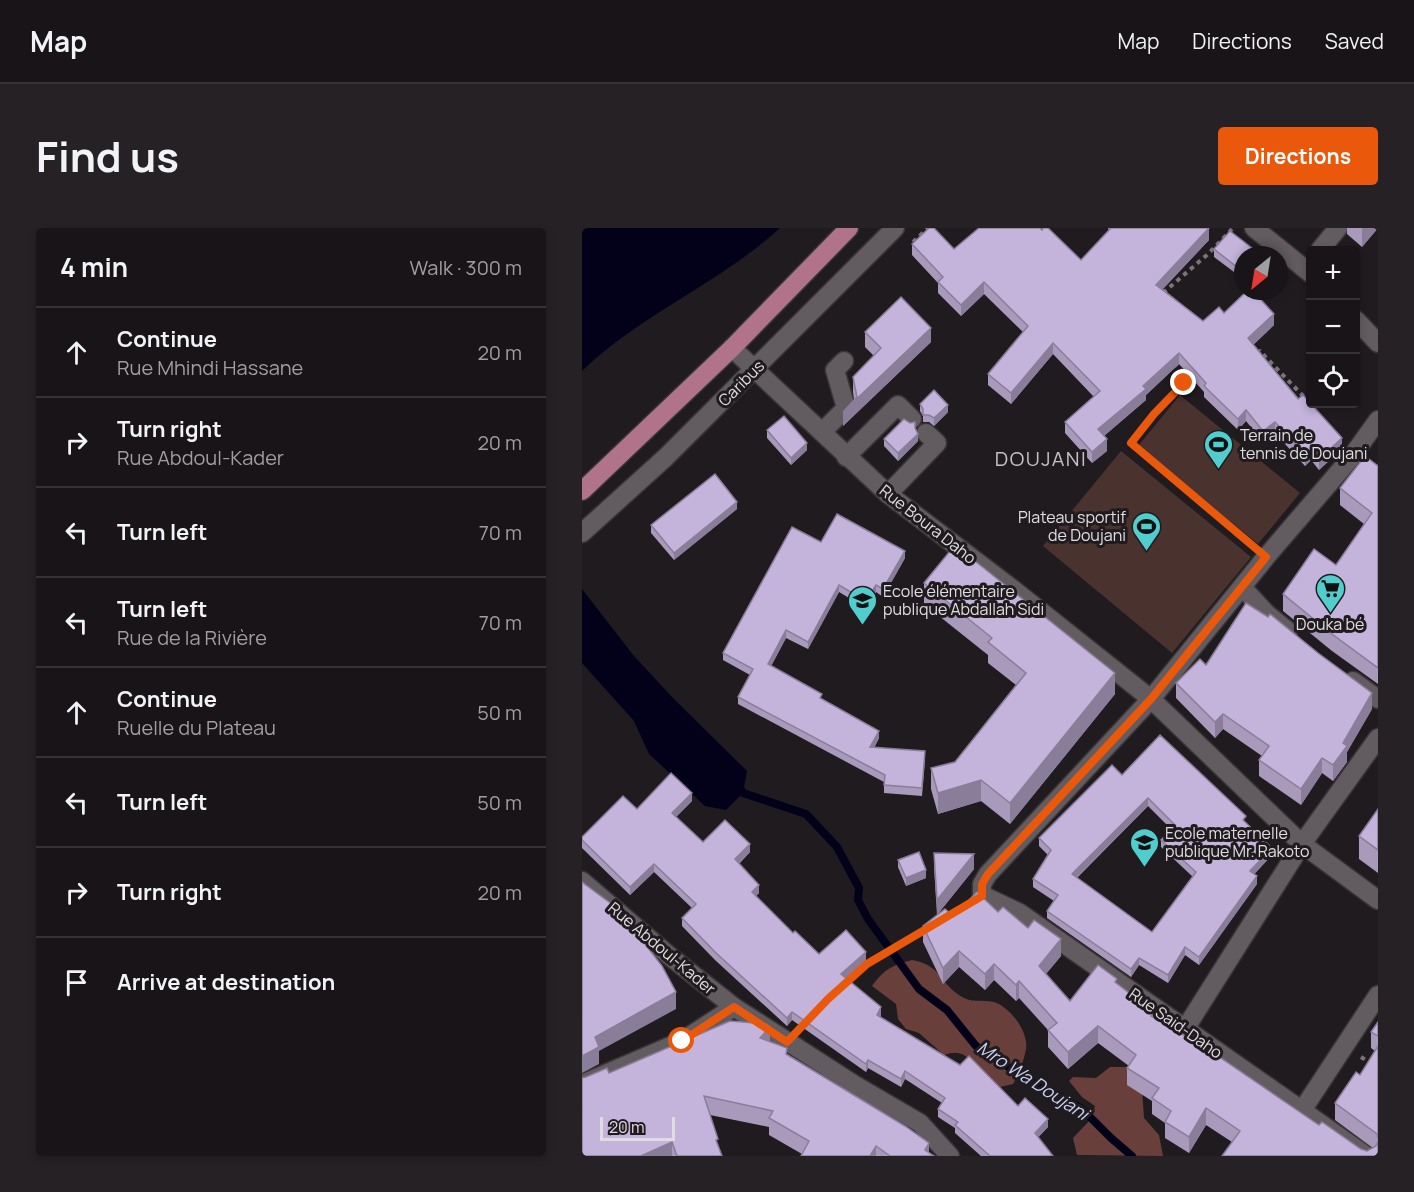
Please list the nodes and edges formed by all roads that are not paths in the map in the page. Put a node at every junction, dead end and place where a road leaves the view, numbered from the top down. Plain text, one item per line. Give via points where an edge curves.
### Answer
1 (849, 228) edge
2 (895, 228) edge
3 (1254, 228) edge
4 (1338, 228) edge
5 (1323, 246) edge
6 (1306, 266) edge
7 (1360, 324) edge
8 (1378, 343) edge
9 (732, 348) junction
10 (844, 361) dead end
11 (755, 370) junction
12 (912, 419) dead end
13 (1378, 420) edge
14 (822, 432) junction
15 (926, 433) dead end
16 (846, 457) junction
17 (582, 491) edge
18 (888, 494) junction
19 (582, 532) edge
20 (1242, 587) junction
21 (1301, 642) edge
22 (1335, 668) edge
23 (1151, 699) junction
24 (1378, 699) edge
25 (1378, 738) edge
26 (1302, 844) junction
27 (582, 881) edge
28 (1378, 900) edge
29 (1378, 995) edge
30 (734, 1007) junction
31 (1185, 1029) junction
32 (582, 1083) edge
33 (1303, 1109) junction
34 (950, 1156) edge
35 (1367, 1156) edge

1 - 9 main road
2 - 11 street, Caribus
3 - 6 street
4 - 5 street
7 - 8 street
9 - 11 street, Rue Boura Daho
9 - 17 main road
10 - 14 street via 834,370 846,408
11 - 14 street, Rue Boura Daho
11 - 19 street, Caribus
12 - 16 street via 898,405
13 - 20 street
14 - 16 street, Rue Boura Daho
15 - 18 street via 937,443
16 - 18 street, Rue Boura Daho
18 - 23 street, Rue Boura Daho
20 - 21 street
20 - 23 street
22 - 24 street
23 - 26 street, Rue Boura Daho
23 - 31 street, Rue Said-Daho via 988,874 982,884 982,896 1020,913
25 - 26 street
26 - 28 street, Rue Boura Daho
26 - 31 street
27 - 30 street, Rue Abdoul-Kader
29 - 33 street
30 - 32 street via 682,1041
30 - 34 street, Rue Abdoul-Kader via 920,1124
31 - 33 street, Rue Said-Daho
33 - 35 street, Rue Said-Daho

